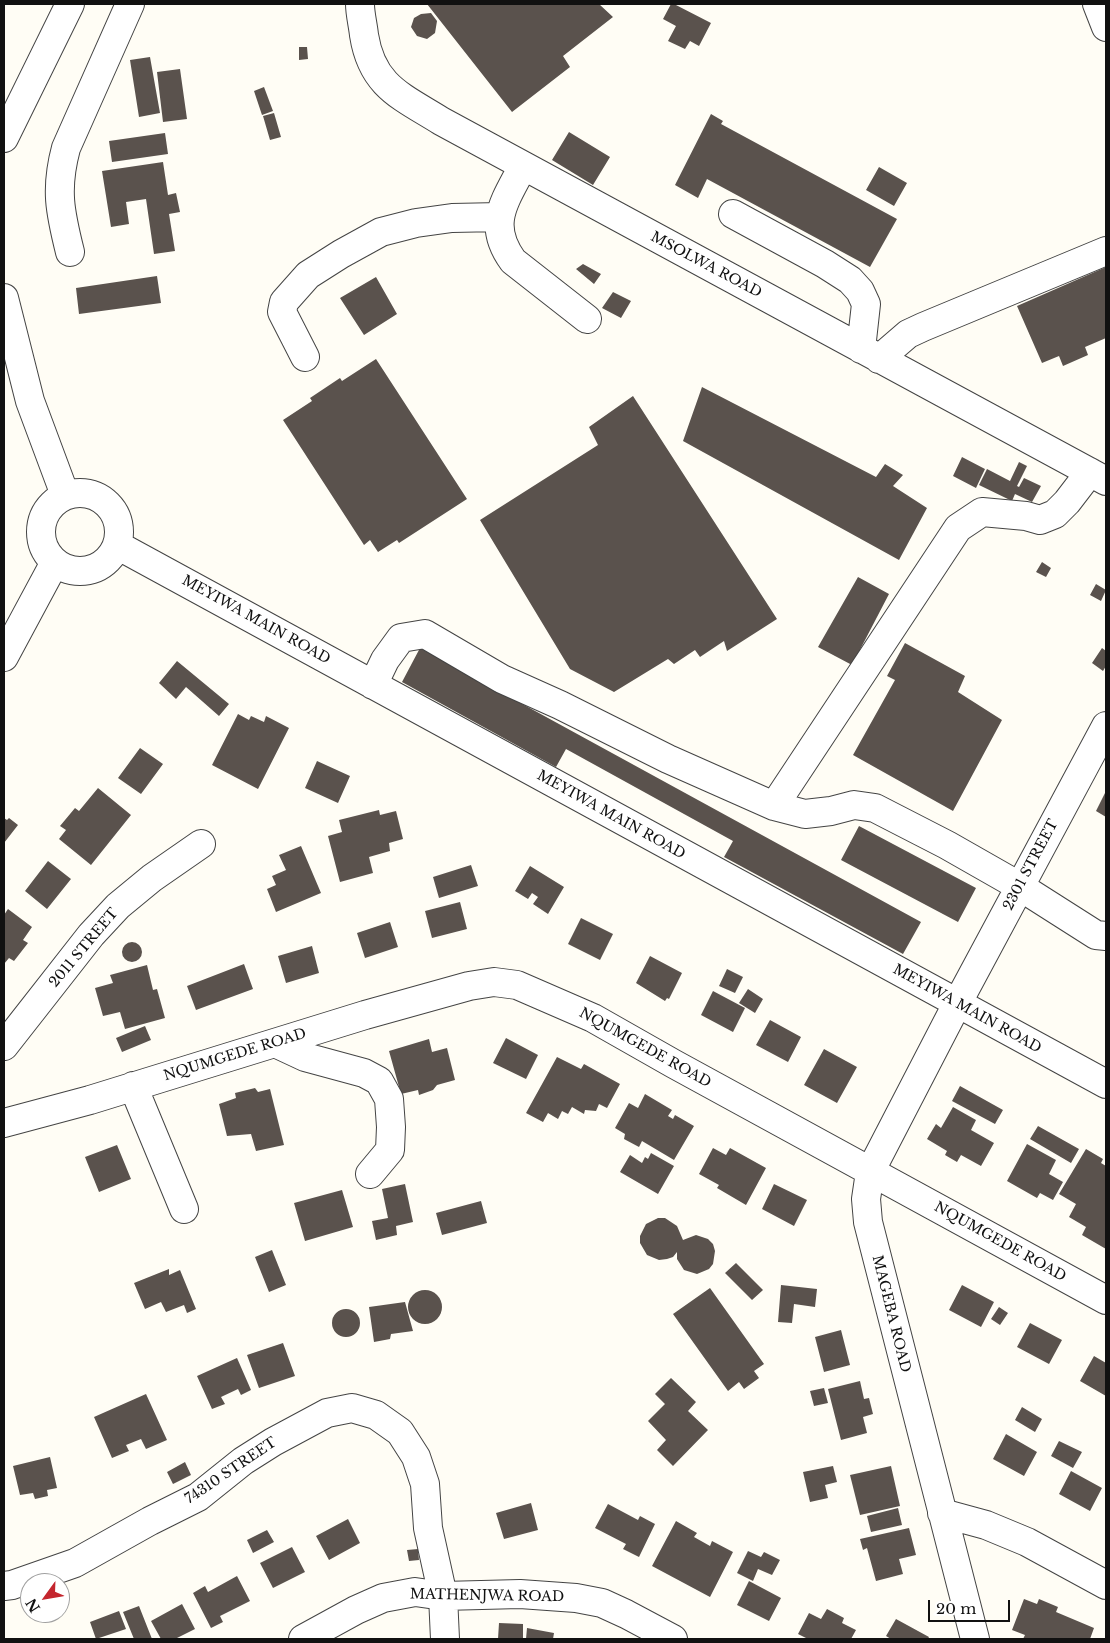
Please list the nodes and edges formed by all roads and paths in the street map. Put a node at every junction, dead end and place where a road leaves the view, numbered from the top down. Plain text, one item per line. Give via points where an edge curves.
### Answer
1 (70, 4) edge
2 (130, 4) edge
3 (360, 4) edge
4 (1097, 4) edge
5 (1106, 27) edge
6 (4, 138) edge
7 (523, 166) junction
8 (733, 214) dead end
9 (500, 217) junction
10 (1106, 251) edge
11 (70, 252) dead end
12 (4, 298) edge
13 (587, 319) dead end
14 (870, 354) junction
15 (305, 357) dead end
16 (1098, 477) edge
17 (65, 495) junction
18 (117, 545) junction
19 (55, 562) junction
20 (4, 657) edge
21 (373, 685) junction
22 (1106, 726) edge
23 (774, 806) junction
24 (201, 844) dead end
25 (1019, 886) junction
26 (1106, 936) edge
27 (957, 1004) junction
28 (275, 1043) junction
29 (4, 1046) edge
30 (1106, 1084) edge
31 (134, 1086) junction
32 (4, 1123) edge
33 (870, 1172) junction
34 (370, 1174) dead end
35 (184, 1209) dead end
36 (1106, 1300) edge
37 (942, 1513) junction
38 (1106, 1585) edge
39 (4, 1586) edge
40 (443, 1596) junction
41 (303, 1639) edge
42 (445, 1639) edge
43 (673, 1639) edge
44 (975, 1639) edge

1 - 6 street
2 - 11 street via 66,148 60,170 58,192
3 - 7 street, MSOLWA ROAD via 371,63 386,84 441,121
4 - 5 street
7 - 9 street
7 - 14 street, MSOLWA ROAD
8 - 14 street via 825,264 855,285 866,304
9 - 13 street via 499,233 512,261
9 - 15 street via 452,218 381,232 308,276 284,302 282,312
10 - 14 street via 923,326
12 - 17 street via 30,401
14 - 16 street, MSOLWA ROAD
16 - 23 street via 1055,514 1040,520 982,512 958,528
17 - 18 street via 78,492 102,499 117,519
17 - 19 street via 45,513 41,526 46,552
18 - 19 street via 111,556 91,570 78,571
18 - 21 street, MEYIWA MAIN ROAD
19 - 20 street
21 - 23 street via 385,660 402,638 425,634 502,679
21 - 27 street, MEYIWA MAIN ROAD
22 - 25 street, 2301 STREET
23 - 25 street via 806,814 854,805 875,808
24 - 29 street, 2011 STREET via 118,906 91,935
25 - 26 street via 1096,935
25 - 27 street, 2301 STREET
27 - 30 street, MEYIWA MAIN ROAD
27 - 33 street, MAGEBA ROAD
28 - 31 street, NQUMGEDE ROAD
28 - 33 street, NQUMGEDE ROAD via 469,986 494,982 517,985 593,1018
28 - 34 street via 305,1057 364,1073 379,1081 389,1099 390,1150
31 - 32 street, NQUMGEDE ROAD
31 - 35 street
33 - 36 street, NQUMGEDE ROAD
33 - 37 street, MAGEBA ROAD via 866,1199 868,1222
37 - 38 street via 986,1525 1027,1542
37 - 44 street, MAGEBA ROAD
39 - 40 street, 74310 STREET via 75,1563 198,1497 273,1442 327,1413 352,1408 376,1415 400,1432 416,1457 425,1484 428,1528
40 - 41 street, MATHENJWA ROAD via 415,1592 383,1598
40 - 42 street, 74310 STREET
40 - 43 street, MATHENJWA ROAD via 520,1594 576,1598 602,1603

